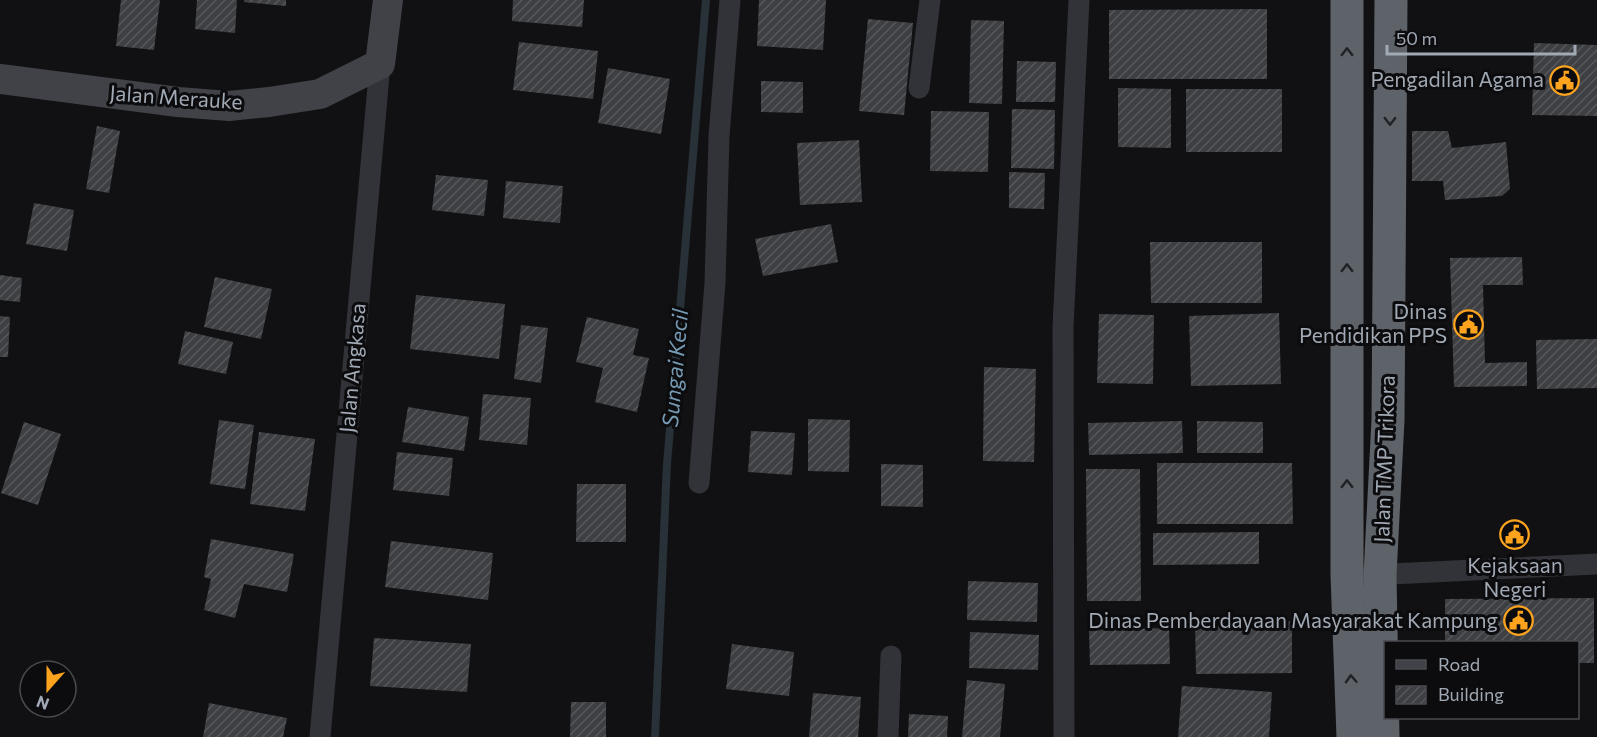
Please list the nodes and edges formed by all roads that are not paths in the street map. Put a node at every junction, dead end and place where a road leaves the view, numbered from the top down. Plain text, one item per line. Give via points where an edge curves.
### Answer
1 (388, 0) edge
2 (730, 0) edge
3 (930, 0) edge
4 (1079, 0) edge
5 (1347, 0) edge
6 (1391, 0) edge
7 (381, 63) junction
8 (0, 79) edge
9 (920, 88) dead end
10 (699, 483) dead end
11 (1597, 564) edge
12 (1347, 574) junction
13 (1380, 576) junction
14 (891, 656) dead end
15 (320, 737) edge
16 (888, 737) edge
17 (1064, 737) edge
18 (1353, 737) edge
19 (1383, 737) edge

1 - 7 street, Jalan Angkasa
2 - 10 street via 719,136 715,283
3 - 9 street
4 - 17 street via 1063,327
12 -> 5 highway, Jalan TMP Trikora
6 -> 13 highway, Jalan TMP Trikora via 1388,420
7 - 8 street, Jalan Merauke via 320,94 229,106
7 - 15 street, Jalan Angkasa
11 - 13 street
12 - 13 street
18 -> 12 highway, Jalan TMP Trikora
13 - 19 highway, Jalan TMP Trikora
14 - 16 street

